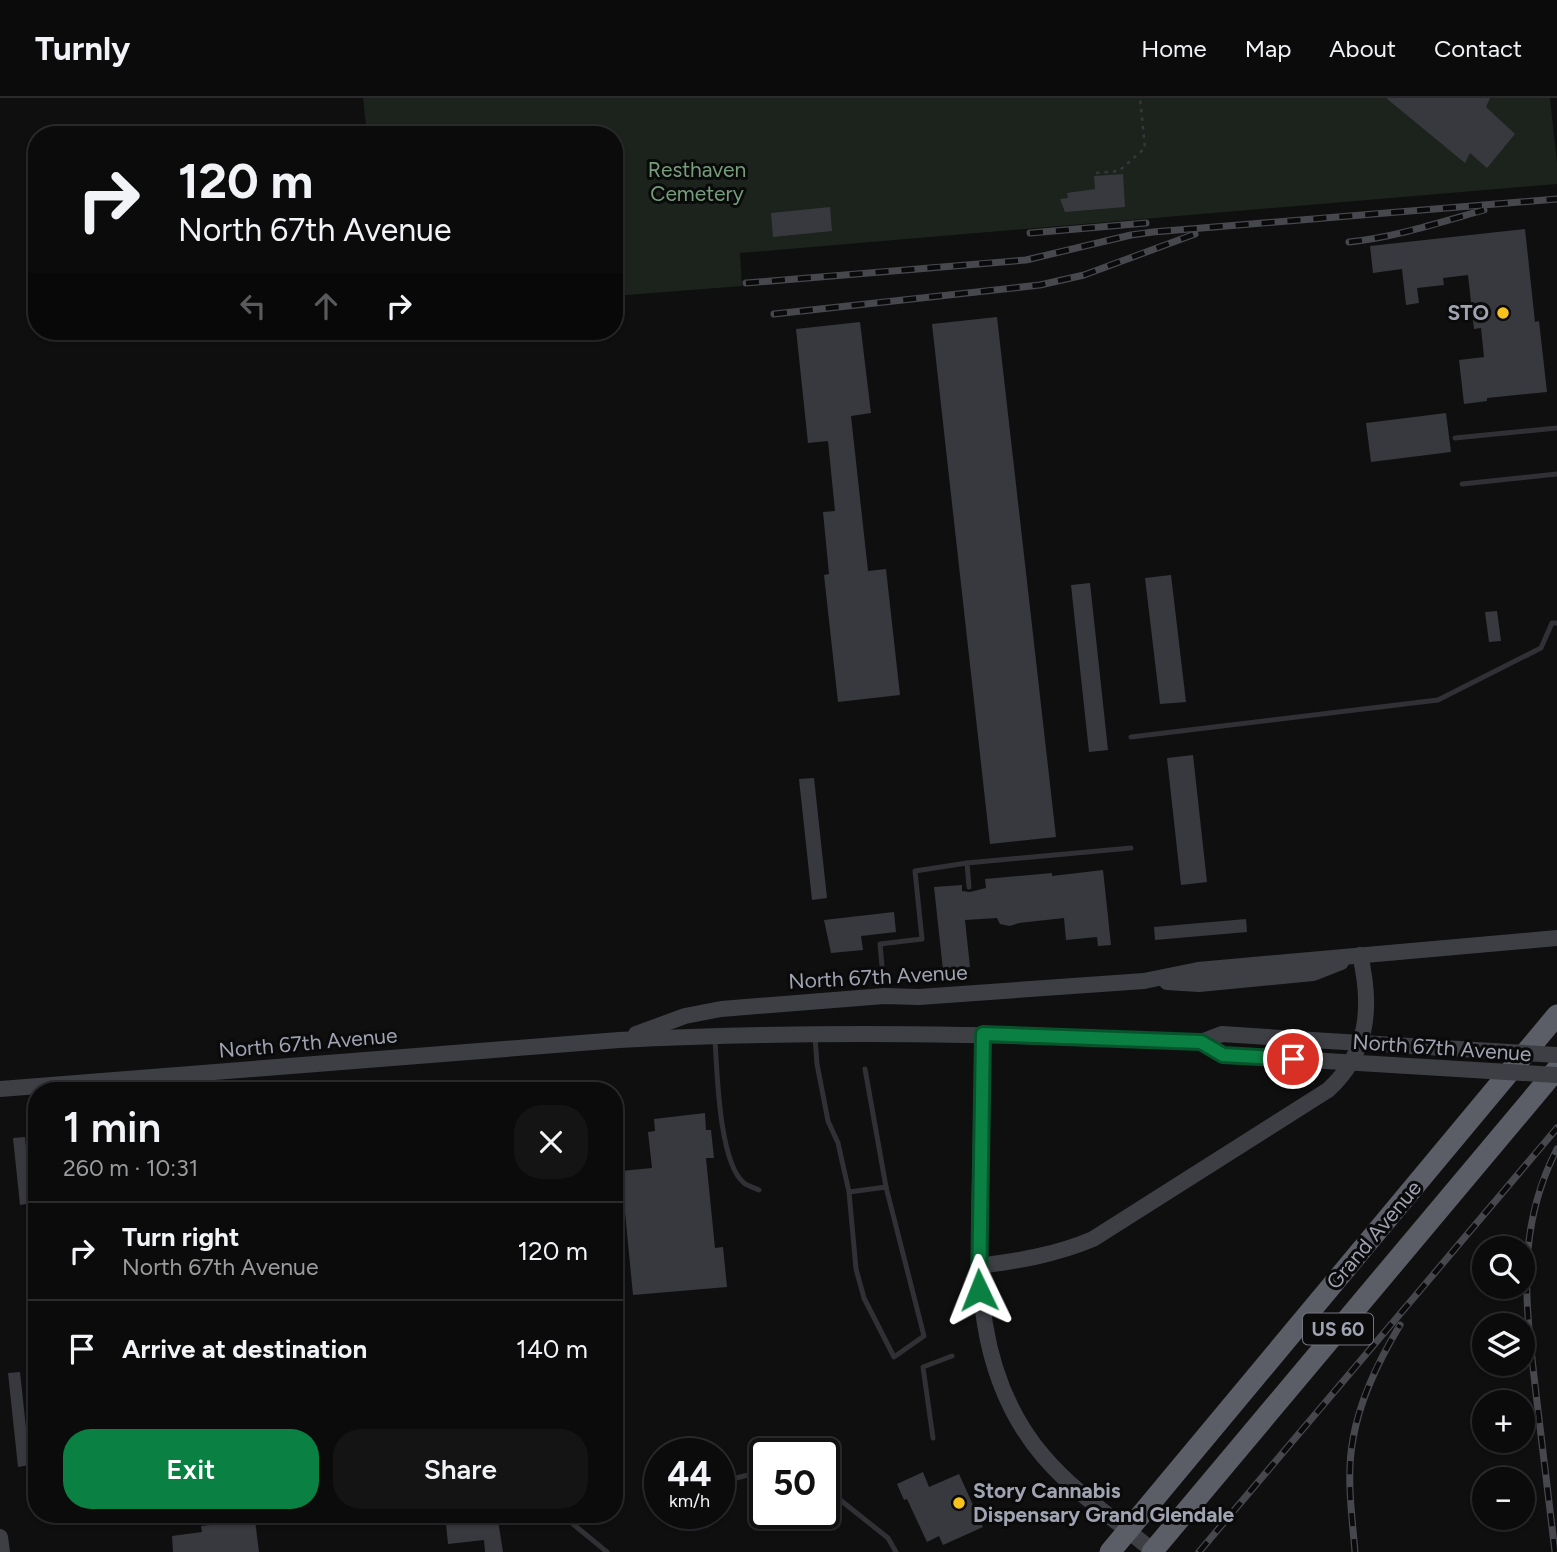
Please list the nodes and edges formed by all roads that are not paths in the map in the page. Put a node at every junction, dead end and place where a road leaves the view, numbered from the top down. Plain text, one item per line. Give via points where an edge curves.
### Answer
1 (1557, 428) edge
2 (1455, 438) dead end
3 (1557, 474) edge
4 (1462, 484) dead end
5 (1557, 623) edge
6 (1131, 737) dead end
7 (1131, 848) dead end
8 (967, 863) junction
9 (969, 887) dead end
10 (1557, 937) edge
11 (1360, 955) junction
12 (882, 966) dead end
13 (1557, 1015) edge
14 (815, 1034) junction
15 (983, 1034) junction
16 (714, 1036) junction
17 (619, 1040) junction
18 (1201, 1042) junction
19 (1557, 1068) edge
20 (865, 1069) dead end
21 (88, 1082) edge
22 (28, 1087) edge
23 (0, 1089) edge
24 (886, 1187) junction
25 (759, 1190) dead end
26 (849, 1192) junction
27 (978, 1266) junction
28 (951, 1356) dead end
29 (933, 1438) dead end
30 (840, 1500) edge
31 (571, 1523) edge
32 (1128, 1530) junction
33 (0, 1537) edge
34 (1152, 1551) edge
35 (2, 1552) edge
36 (607, 1552) edge
37 (896, 1552) edge
38 (1110, 1552) edge

1 - 2 lane
3 - 4 lane
5 - 6 lane via 1552,623 1541,648 1438,700
7 - 8 lane
8 - 9 lane
8 - 12 lane via 915,871 922,939 880,944
10 - 11 main road, North 67th Avenue
11 - 17 main road, North 67th Avenue via 1198,970 1144,981 721,1009 685,1016
11 - 27 main road via 1366,996 1361,1042 1344,1076 1328,1090 1093,1239 1032,1259
13 - 32 highway, Grand Avenue / US 60
14 - 15 main road, North 67th Avenue
14 - 16 main road, North 67th Avenue
14 - 26 lane via 828,1121
15 - 18 main road, North 67th Avenue
15 - 27 main road
16 - 17 main road, North 67th Avenue
16 - 25 lane via 719,1110 731,1161 743,1182
17 - 21 main road, North 67th Avenue
18 - 19 main road, North 67th Avenue, bridge via 1222,1034 1282,1037
18 - 19 main road, North 67th Avenue, bridge via 1223,1055
19 - 34 highway, Grand Avenue / US 60
20 - 24 lane
22 - 23 main road, North 67th Avenue
24 - 26 lane
24 - 26 lane via 924,1336 894,1357 864,1298 856,1269
27 - 32 main road via 991,1353 1020,1426 1061,1476
28 - 29 lane via 923,1367
30 - 37 lane via 888,1538
31 - 36 lane
32 - 34 main road
32 - 38 highway, Grand Avenue / US 60
33 - 35 main road

